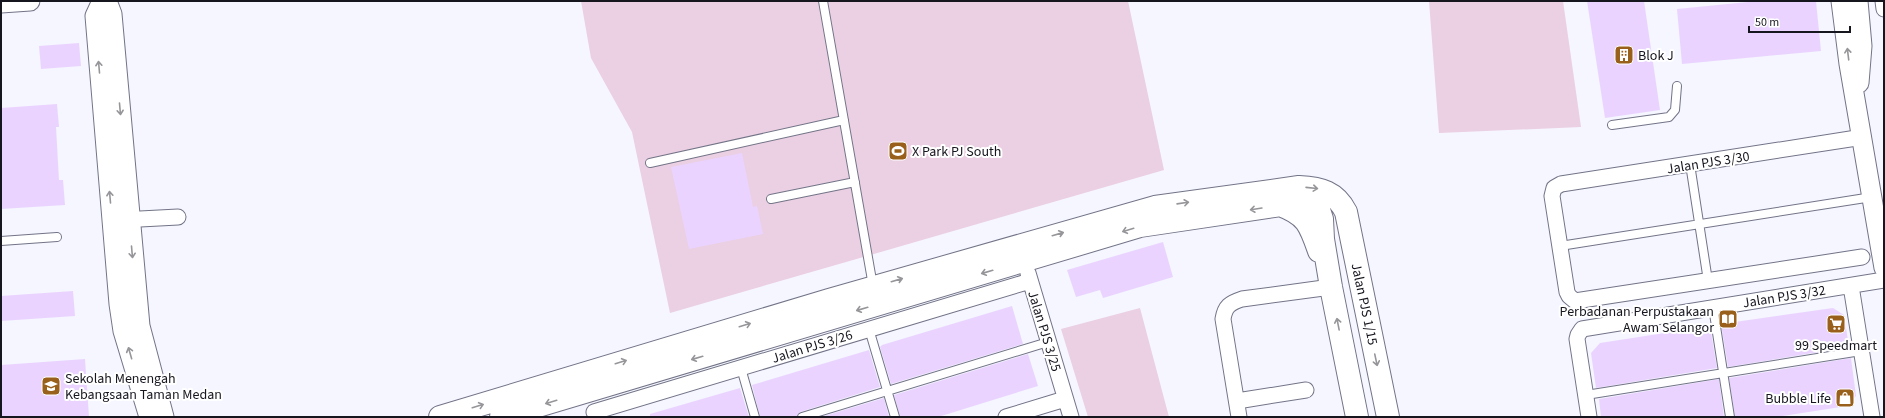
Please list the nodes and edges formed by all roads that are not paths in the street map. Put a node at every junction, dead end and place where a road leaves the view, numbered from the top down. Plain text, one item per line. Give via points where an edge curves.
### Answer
1 (30, 1) edge
2 (102, 1) edge
3 (107, 1) edge
4 (823, 1) edge
5 (1841, 1) edge
6 (1858, 1) edge
7 (1883, 1) edge
8 (1, 3) edge
9 (1884, 9) edge
10 (1677, 86) dead end
11 (1858, 107) junction
12 (844, 120) junction
13 (1612, 125) dead end
14 (1863, 137) junction
15 (650, 163) dead end
16 (1690, 164) junction
17 (855, 182) junction
18 (1872, 197) junction
19 (771, 199) dead end
20 (1326, 203) junction
21 (1280, 205) junction
22 (178, 217) dead end
23 (121, 220) junction
24 (1699, 224) junction
25 (57, 237) dead end
26 (1, 241) edge
27 (1560, 246) junction
28 (1862, 257) dead end
29 (1025, 263) junction
30 (1884, 268) edge
31 (1884, 280) edge
32 (1708, 281) junction
33 (1851, 286) junction
34 (873, 287) junction
35 (1330, 287) junction
36 (1713, 307) junction
37 (869, 329) junction
38 (1048, 342) junction
39 (1861, 351) junction
40 (741, 368) junction
41 (1723, 373) junction
42 (586, 382) junction
43 (1306, 390) dead end
44 (887, 391) junction
45 (1586, 395) junction
46 (1065, 399) junction
47 (1237, 401) junction
48 (595, 414) edge
49 (149, 417) edge
50 (164, 417) edge
51 (440, 417) edge
52 (501, 417) edge
53 (755, 417) edge
54 (802, 417) edge
55 (895, 417) edge
56 (1006, 417) edge
57 (1071, 417) edge
58 (1240, 417) edge
59 (1357, 417) edge
60 (1388, 417) edge
61 (1589, 417) edge
62 (1730, 417) edge
63 (1872, 417) edge

1 - 8 street
23 -> 2 street via 95,16
3 -> 23 street via 112,14
4 - 12 lane
11 -> 5 street via 1849,64
6 - 11 street via 1862,46
7 - 9 street
10 - 13 lane via 1675,110 1669,117
11 - 14 street
12 - 15 lane
12 - 17 lane
14 - 16 street, Jalan PJS 3/30
14 - 18 street
16 - 24 lane
16 - 27 street, Jalan PJS 3/30 via 1561,184 1554,188 1552,196
17 - 19 lane
17 - 34 lane
18 - 24 lane
18 - 30 street
20 - 21 main road
29 -> 20 main road via 1155,206 1299,187 1316,188
20 - 35 main road, Jalan PJS 1/15 via 1322,219
20 -> 60 main road, Jalan PJS 1/15 via 1341,203 1346,212
21 -> 29 main road via 1140,226
21 - 35 main road via 1295,211 1305,220 1312,233
22 - 23 street
49 -> 23 street via 123,331
23 -> 50 street via 140,326
24 - 27 lane
24 - 32 lane
25 - 26 lane
27 - 32 street via 1569,296 1575,301
28 - 32 street
34 -> 29 main road
29 - 37 street, Jalan PJS 3/26
29 - 38 street, Jalan PJS 3/25
29 -> 42 main road
31 - 33 street, Jalan PJS 3/32
33 - 36 street, Jalan PJS 3/32
33 - 39 street
42 -> 34 main road
35 - 47 street via 1242,299 1230,303 1224,311 1223,319
59 -> 35 main road, Jalan PJS 1/15
36 - 41 lane
36 - 45 street, Jalan PJS 3/32 via 1586,328 1579,332 1578,343
37 - 40 street, Jalan PJS 3/26
37 - 44 lane
38 - 44 lane
38 - 46 street, Jalan PJS 3/25
39 - 41 lane
39 - 63 street
40 - 48 street, Jalan PJS 3/26
40 - 53 lane
41 - 45 lane
41 - 62 lane
42 - 48 street
51 -> 42 main road
42 -> 52 main road
43 - 47 street
44 - 54 lane
44 - 55 lane
45 - 61 street
46 - 56 street
46 - 57 street, Jalan PJS 3/25
47 - 58 street

